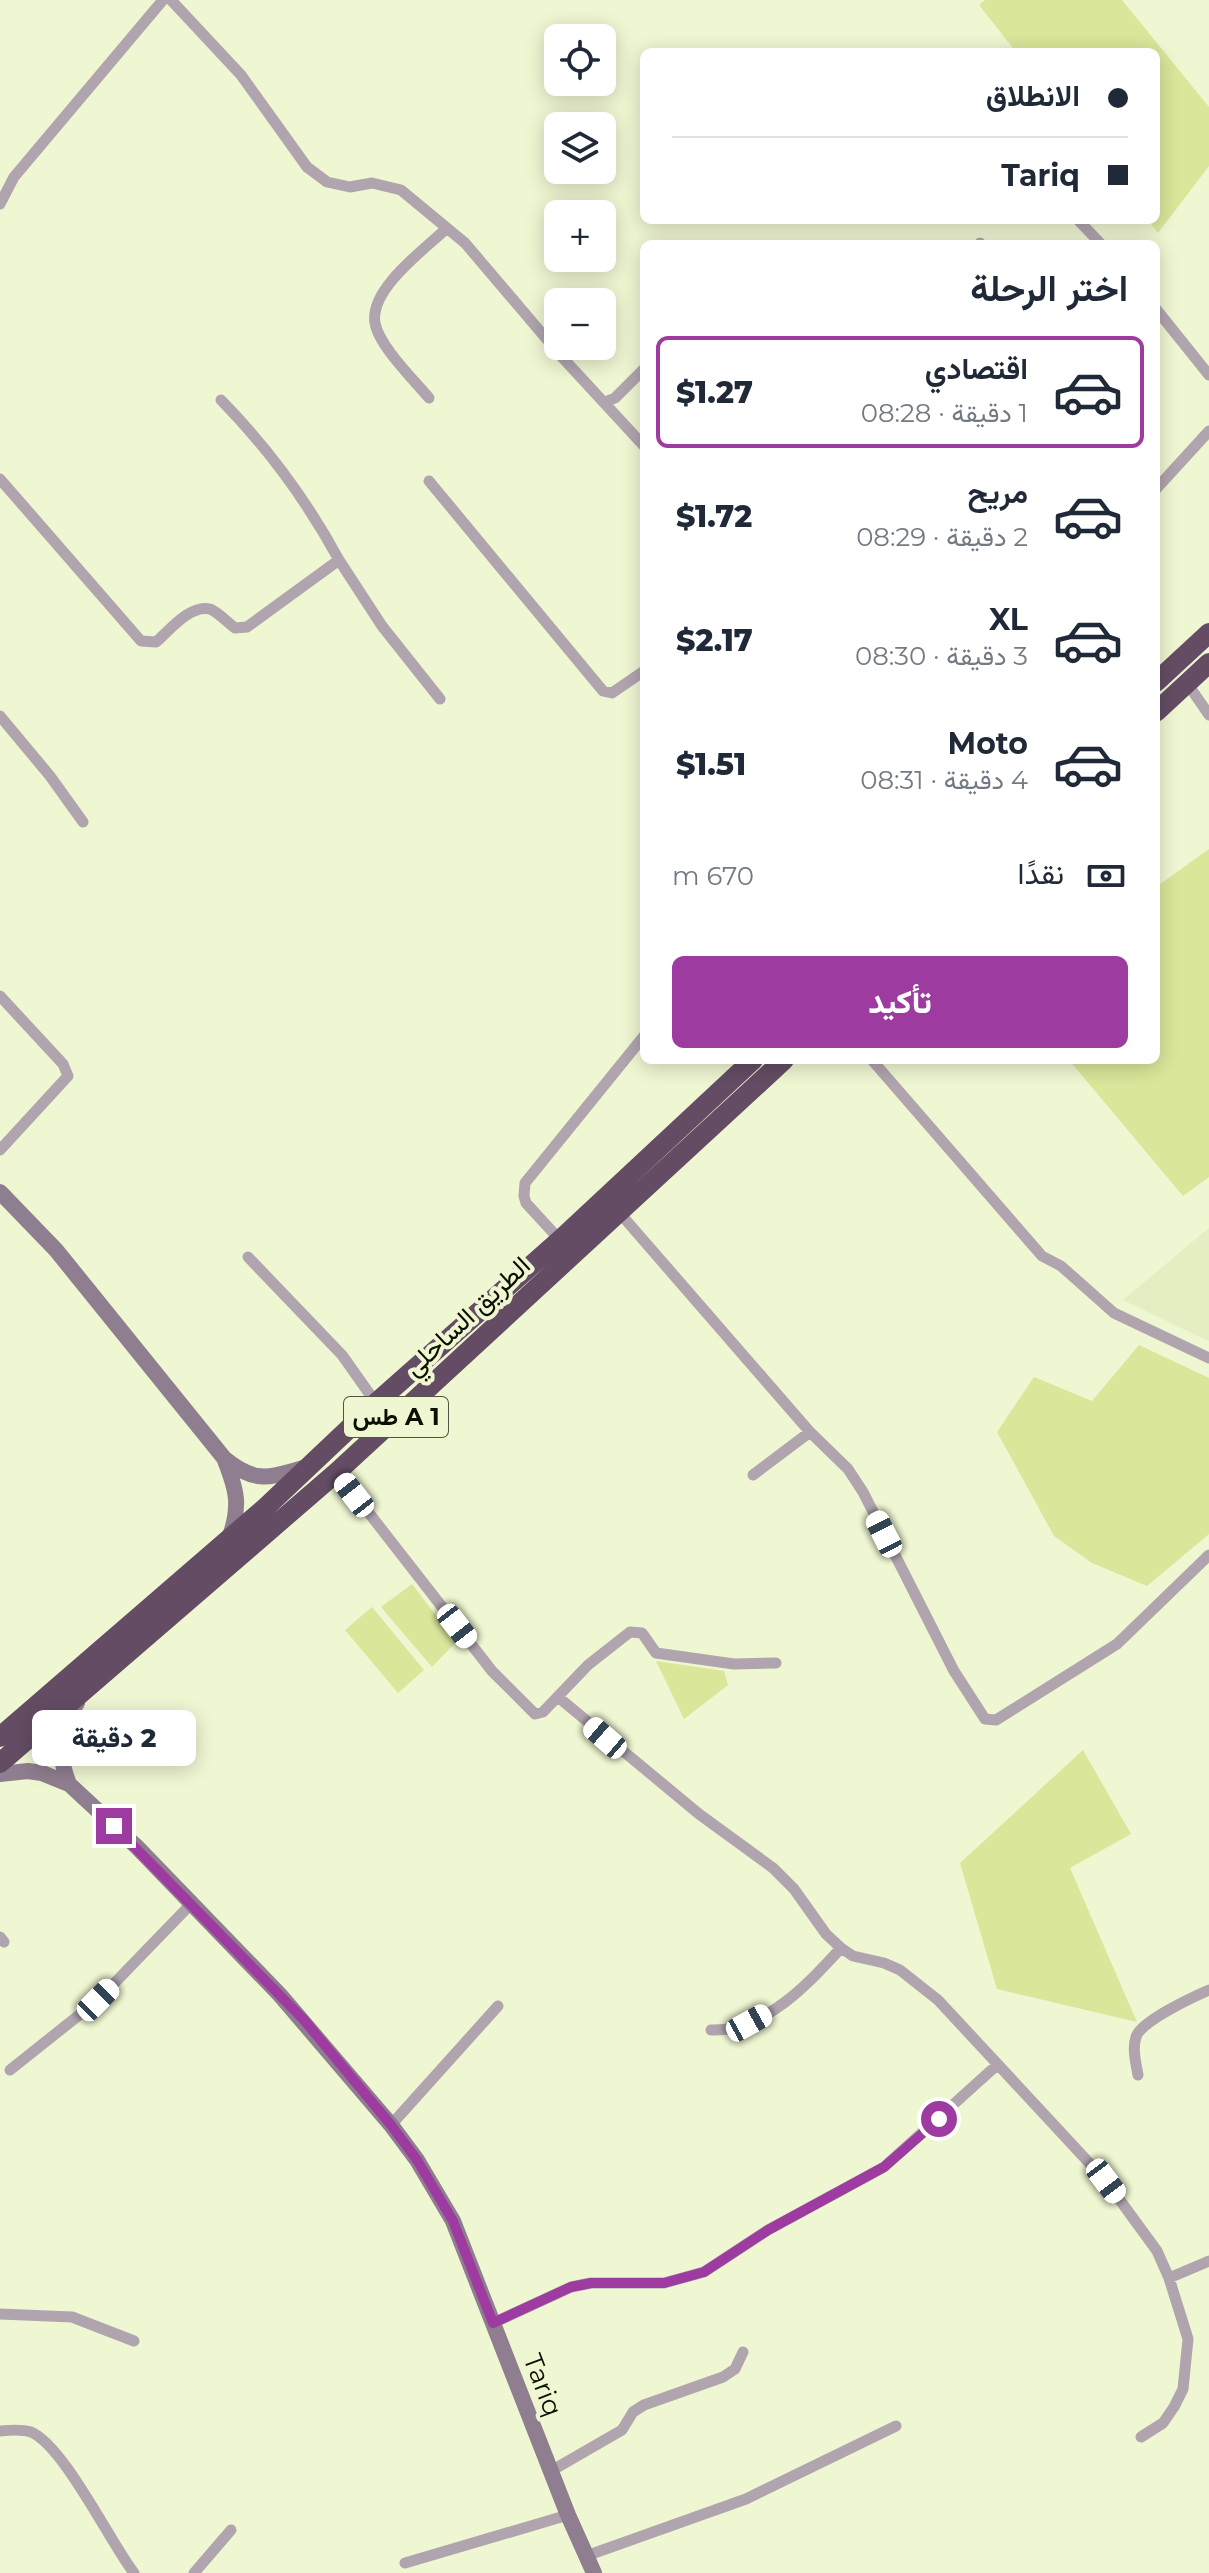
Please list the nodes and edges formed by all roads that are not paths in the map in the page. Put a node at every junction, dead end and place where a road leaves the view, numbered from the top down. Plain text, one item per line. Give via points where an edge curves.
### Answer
1 (163, 0) edge
2 (171, 0) edge
3 (0, 204) edge
4 (1082, 224) edge
5 (447, 228) junction
6 (1097, 240) edge
7 (1160, 314) edge
8 (640, 373) edge
9 (1209, 375) edge
10 (429, 398) dead end
11 (221, 400) dead end
12 (605, 402) junction
13 (1209, 431) edge
14 (640, 441) edge
15 (0, 479) edge
16 (429, 481) dead end
17 (1160, 484) edge
18 (339, 560) junction
19 (1209, 633) edge
20 (1209, 663) edge
21 (640, 674) edge
22 (1160, 678) edge
23 (1187, 683) junction
24 (440, 699) dead end
25 (1160, 708) edge
26 (1209, 715) edge
27 (0, 716) edge
28 (83, 822) dead end
29 (0, 996) edge
30 (640, 1041) edge
31 (749, 1064) edge
32 (780, 1064) edge
33 (875, 1064) edge
34 (0, 1150) edge
35 (0, 1192) edge
36 (618, 1211) junction
37 (560, 1240) junction
38 (248, 1257) dead end
39 (1209, 1358) edge
40 (376, 1403) junction
41 (810, 1432) junction
42 (224, 1458) junction
43 (307, 1467) junction
44 (337, 1472) junction
45 (753, 1475) dead end
46 (229, 1539) junction
47 (1209, 1555) edge
48 (776, 1663) dead end
49 (83, 1693) junction
50 (558, 1697) junction
51 (0, 1737) edge
52 (0, 1763) edge
53 (0, 1774) edge
54 (69, 1784) junction
55 (191, 1904) junction
56 (841, 1948) junction
57 (1209, 1990) edge
58 (498, 2006) dead end
59 (711, 2030) dead end
60 (997, 2065) junction
61 (10, 2070) dead end
62 (1138, 2075) dead end
63 (391, 2125) junction
64 (1209, 2261) edge
65 (1169, 2278) junction
66 (0, 2314) edge
67 (493, 2323) junction
68 (134, 2341) dead end
69 (743, 2352) dead end
70 (896, 2426) dead end
71 (0, 2431) edge
72 (1141, 2437) dead end
73 (551, 2471) junction
74 (568, 2515) junction
75 (231, 2530) dead end
76 (586, 2556) junction
77 (405, 2563) dead end
78 (134, 2573) edge
79 (194, 2573) edge
80 (594, 2573) edge

1 - 3 street via 14,177
2 - 5 street via 241,75 307,167 327,182 401,190
4 - 6 street
5 - 10 street via 386,285 374,323
5 - 12 street
7 - 9 street
8 - 12 street
11 - 18 street via 303,498
12 - 14 street
13 - 17 street
15 - 18 street via 148,643 200,609 212,609 235,628 247,627
16 - 21 street via 603,691 612,693
18 - 24 street via 382,626
19 - 22 highway
20 - 23 highway
23 - 25 highway
23 - 26 street
27 - 28 street
29 - 34 street via 68,1076
30 - 37 street via 525,1183 526,1203
31 - 37 highway, الطريق الساحلي / طس A 1
32 - 36 highway, الطريق الساحلي / طس A 1
33 - 39 street via 1042,1256 1114,1313
35 - 42 main road via 56,1250
36 - 41 street
36 - 44 highway, الطريق الساحلي / طس A 1
37 - 40 highway, الطريق الساحلي / طس A 1
38 - 40 street via 342,1355
40 - 43 highway, الطريق الساحلي / طس A 1
41 - 45 street
41 - 47 street via 863,1492 954,1671 985,1719 996,1720 1117,1644
42 - 43 main road via 261,1479
42 - 46 main road via 236,1497
43 - 46 highway, الطريق الساحلي / طس A 1
44 - 49 highway, الطريق الساحلي / طس A 1
44 - 50 street via 492,1671 530,1711 539,1715
46 - 51 highway, الطريق الساحلي / طس A 1
48 - 50 street via 734,1664 656,1653 637,1630 610,1645
49 - 52 highway, الطريق الساحلي / طس A 1
49 - 54 main road via 67,1717 60,1744
50 - 56 street via 773,1868
53 - 54 main road via 42,1773
54 - 55 main road, Tariq
55 - 61 street via 98,2000
55 - 63 main road, Tariq via 304,2020
56 - 59 street via 806,1985 770,2011 735,2028
56 - 60 street via 900,1970 919,1984
57 - 62 street via 1147,2023 1136,2035
58 - 63 street
60 - 65 street via 1106,2181 1144,2230
60 - 67 street via 884,2167 747,2242 704,2272 664,2283 571,2287
63 - 67 main road, Tariq via 453,2221
64 - 65 street
65 - 72 street via 1188,2339 1186,2372 1183,2389 1163,2423
66 - 68 street via 72,2317
67 - 73 main road, Tariq
69 - 73 street via 735,2369 723,2377 644,2405 622,2430
70 - 76 street via 746,2499
71 - 78 street via 27,2431 40,2438 69,2471
73 - 74 main road, Tariq
74 - 76 main road, Tariq
74 - 77 street
75 - 79 street
76 - 80 main road, Tariq

